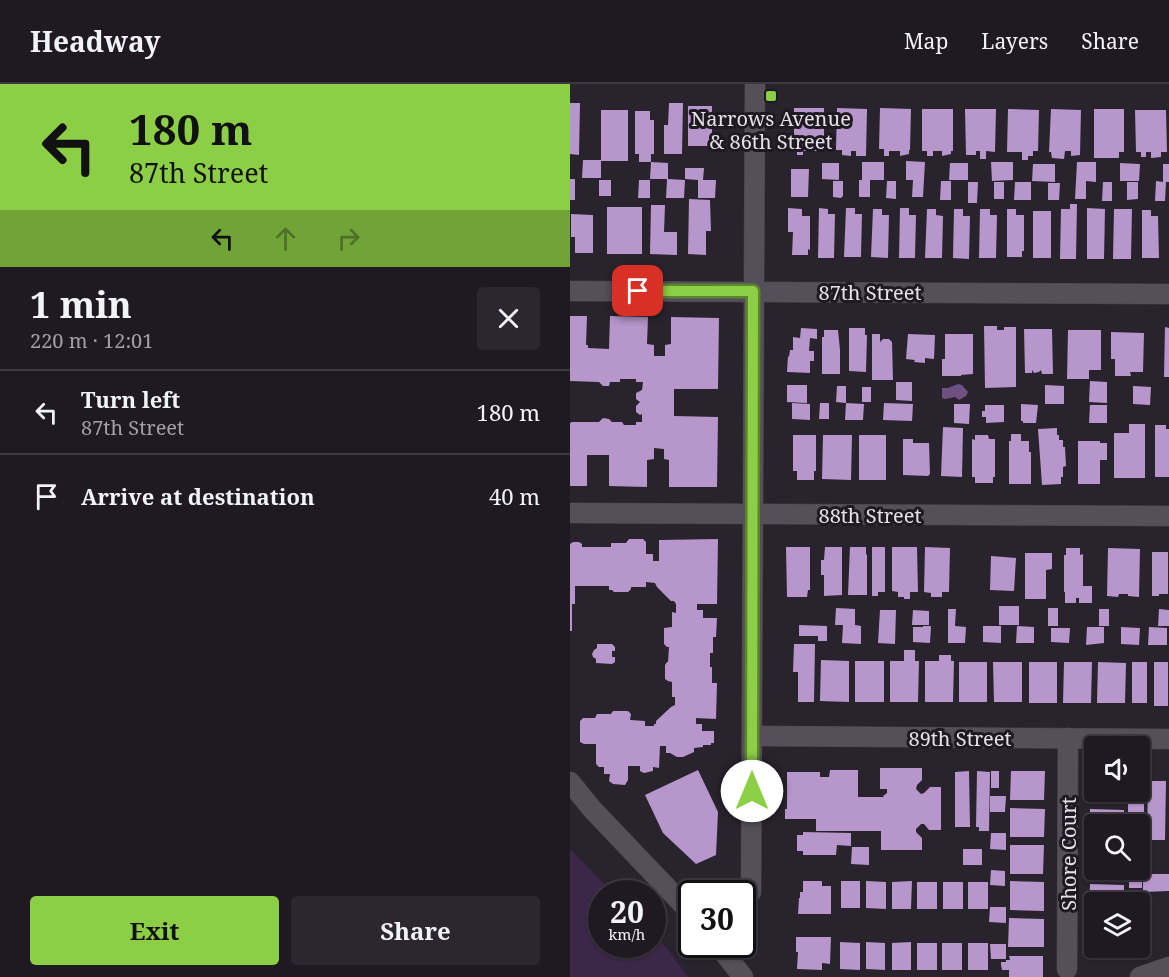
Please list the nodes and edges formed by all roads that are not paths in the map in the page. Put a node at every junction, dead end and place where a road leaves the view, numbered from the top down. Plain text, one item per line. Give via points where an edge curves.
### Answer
1 (755, 84) edge
2 (570, 291) edge
3 (753, 291) junction
4 (1169, 294) edge
5 (570, 513) edge
6 (752, 514) junction
7 (1169, 516) edge
8 (752, 736) junction
9 (1068, 738) junction
10 (1169, 739) edge
11 (570, 782) edge
12 (751, 880) edge
13 (678, 899) edge
14 (728, 958) edge
15 (1169, 967) edge
16 (1067, 969) dead end
17 (743, 977) edge
18 (1140, 977) edge

1 - 3 street
2 - 3 street, 87th Street
3 - 4 street, 87th Street
3 - 6 street
5 - 6 street, 88th Street
6 - 7 street, 88th Street
6 - 8 street
8 - 9 street, 89th Street
8 - 12 street
9 - 10 street, 89th Street
9 - 16 street, Shore Court
11 - 13 street
14 - 17 street
15 - 18 street

